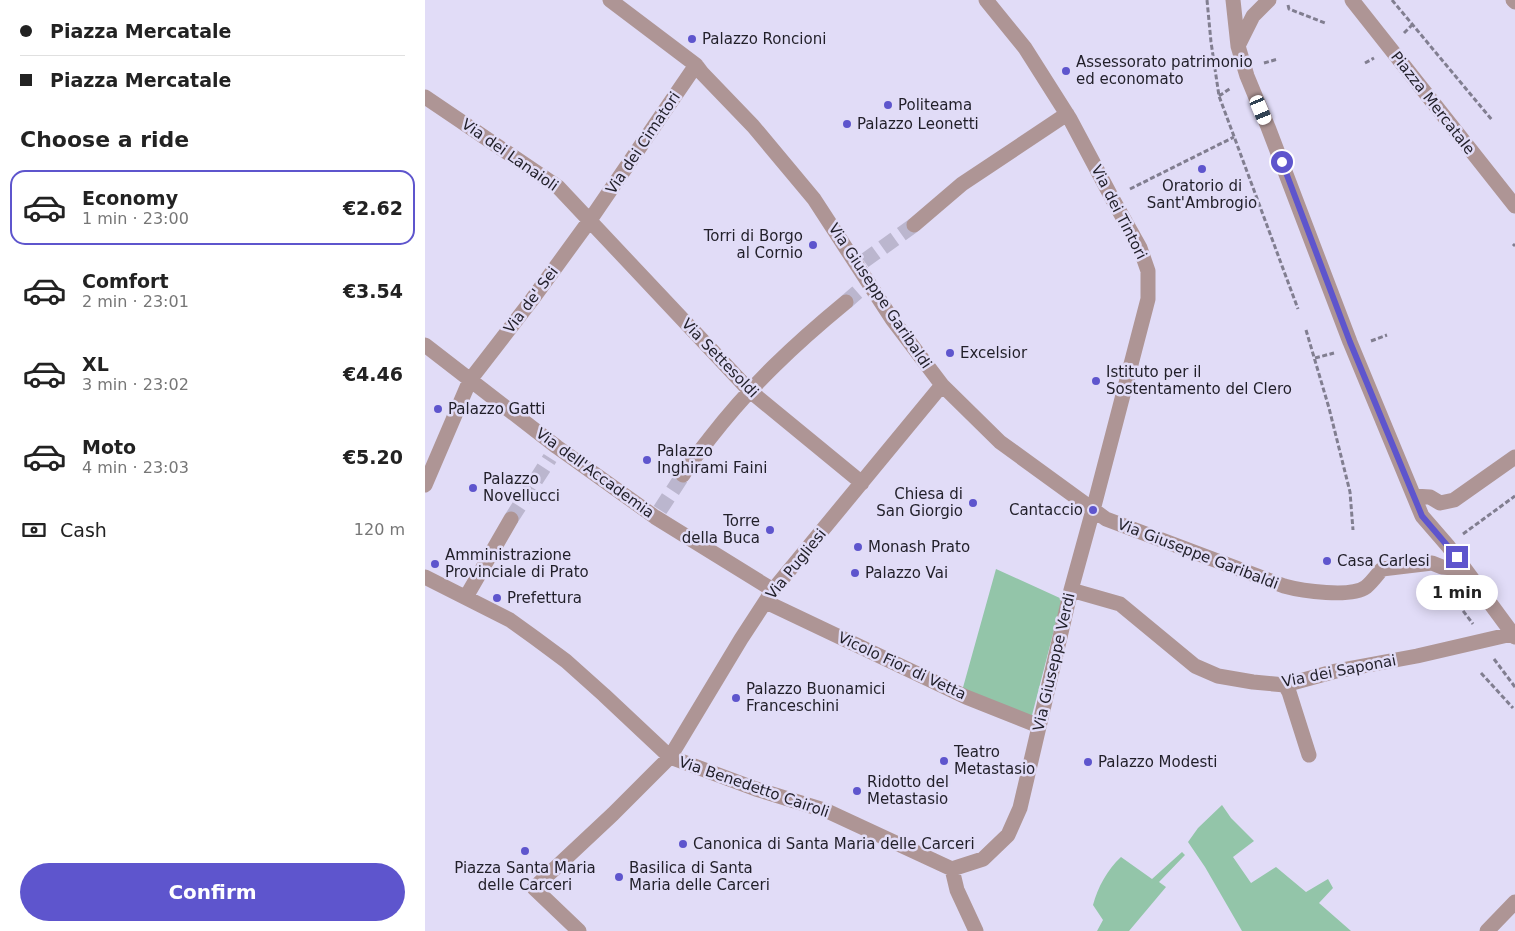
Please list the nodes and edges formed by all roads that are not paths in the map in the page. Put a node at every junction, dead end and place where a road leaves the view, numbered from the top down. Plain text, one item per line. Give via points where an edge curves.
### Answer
1 (610, 0) edge
2 (986, 0) edge
3 (1233, 0) edge
4 (1269, 0) edge
5 (1352, 0) edge
6 (1238, 46) junction
7 (696, 65) junction
8 (425, 97) edge
9 (1067, 114) junction
10 (1515, 206) edge
11 (590, 220) junction
12 (914, 225) tunnel mouth
13 (846, 302) tunnel mouth
14 (425, 345) edge
15 (470, 380) junction
16 (942, 385) junction
17 (750, 391) junction
18 (1515, 456) edge
19 (683, 475) tunnel mouth
20 (862, 483) junction
21 (425, 486) edge
22 (1414, 496) junction
23 (1093, 510) junction
24 (511, 519) tunnel mouth
25 (1465, 569) junction
26 (425, 577) edge
27 (1071, 590) junction
28 (769, 596) junction
29 (466, 597) junction
30 (1513, 635) edge
31 (1285, 685) junction
32 (1039, 726) junction
33 (1309, 755) dead end
34 (670, 757) junction
35 (952, 869) junction
36 (1515, 902) edge
37 (579, 931) edge
38 (976, 931) edge
39 (1487, 931) edge

1 - 7 street, Via Giuseppe Garibaldi
2 - 9 street, Via dei Tintori via 1025,48
3 - 6 street
4 - 6 street via 1253,16
5 - 10 street, Piazza Mercatale
6 - 22 street via 1350,342
7 - 11 street, Via dei Cimatori
7 - 16 street, Via Giuseppe Garibaldi via 815,199 861,263 865,285
8 - 11 street, Via dei Lanaioli via 558,187
9 - 12 street via 962,184
9 - 23 street, Via dei Tintori via 1140,248 1148,270 1148,299
11 - 15 street, Via de' Sei
11 - 17 street, Via Settesoldi
13 - 17 street via 796,344
14 - 15 street, Via dell'Accademia
15 - 21 street, Via de' Sei
15 - 28 street, Via dell'Accademia via 554,453 658,513
16 - 20 street, Via Pugliesi
16 - 23 street, Via Giuseppe Garibaldi via 1000,442
17 - 19 street
17 - 20 street, Via Settesoldi
18 - 22 street via 1454,500 1440,503 1430,497
20 - 28 street, Via Pugliesi
22 - 25 street via 1422,516
23 - 25 street, Via Giuseppe Garibaldi via 1106,519 1284,586 1309,592 1355,592 1366,587 1382,569 1432,563
23 - 27 street, Via Giuseppe Verdi
24 - 29 street
25 - 30 street
26 - 29 street, Via Benedetto Cairoli
27 - 31 street, Via dei Saponai via 1120,604 1195,666 1218,676
27 - 32 street, Via Giuseppe Verdi
28 - 32 street, Vicolo Fior di Vetta via 966,697
28 - 34 street, Via Pugliesi
29 - 34 street, Via Benedetto Cairoli via 510,620 566,661
30 - 31 street, Via dei Saponai via 1336,671
31 - 33 street
32 - 35 street, Via Giuseppe Verdi via 1020,808 1008,835 983,859
34 - 35 street, Via Benedetto Cairoli via 827,811
34 - 37 street, Via Pugliesi via 533,888
35 - 38 street via 957,890
36 - 39 street

